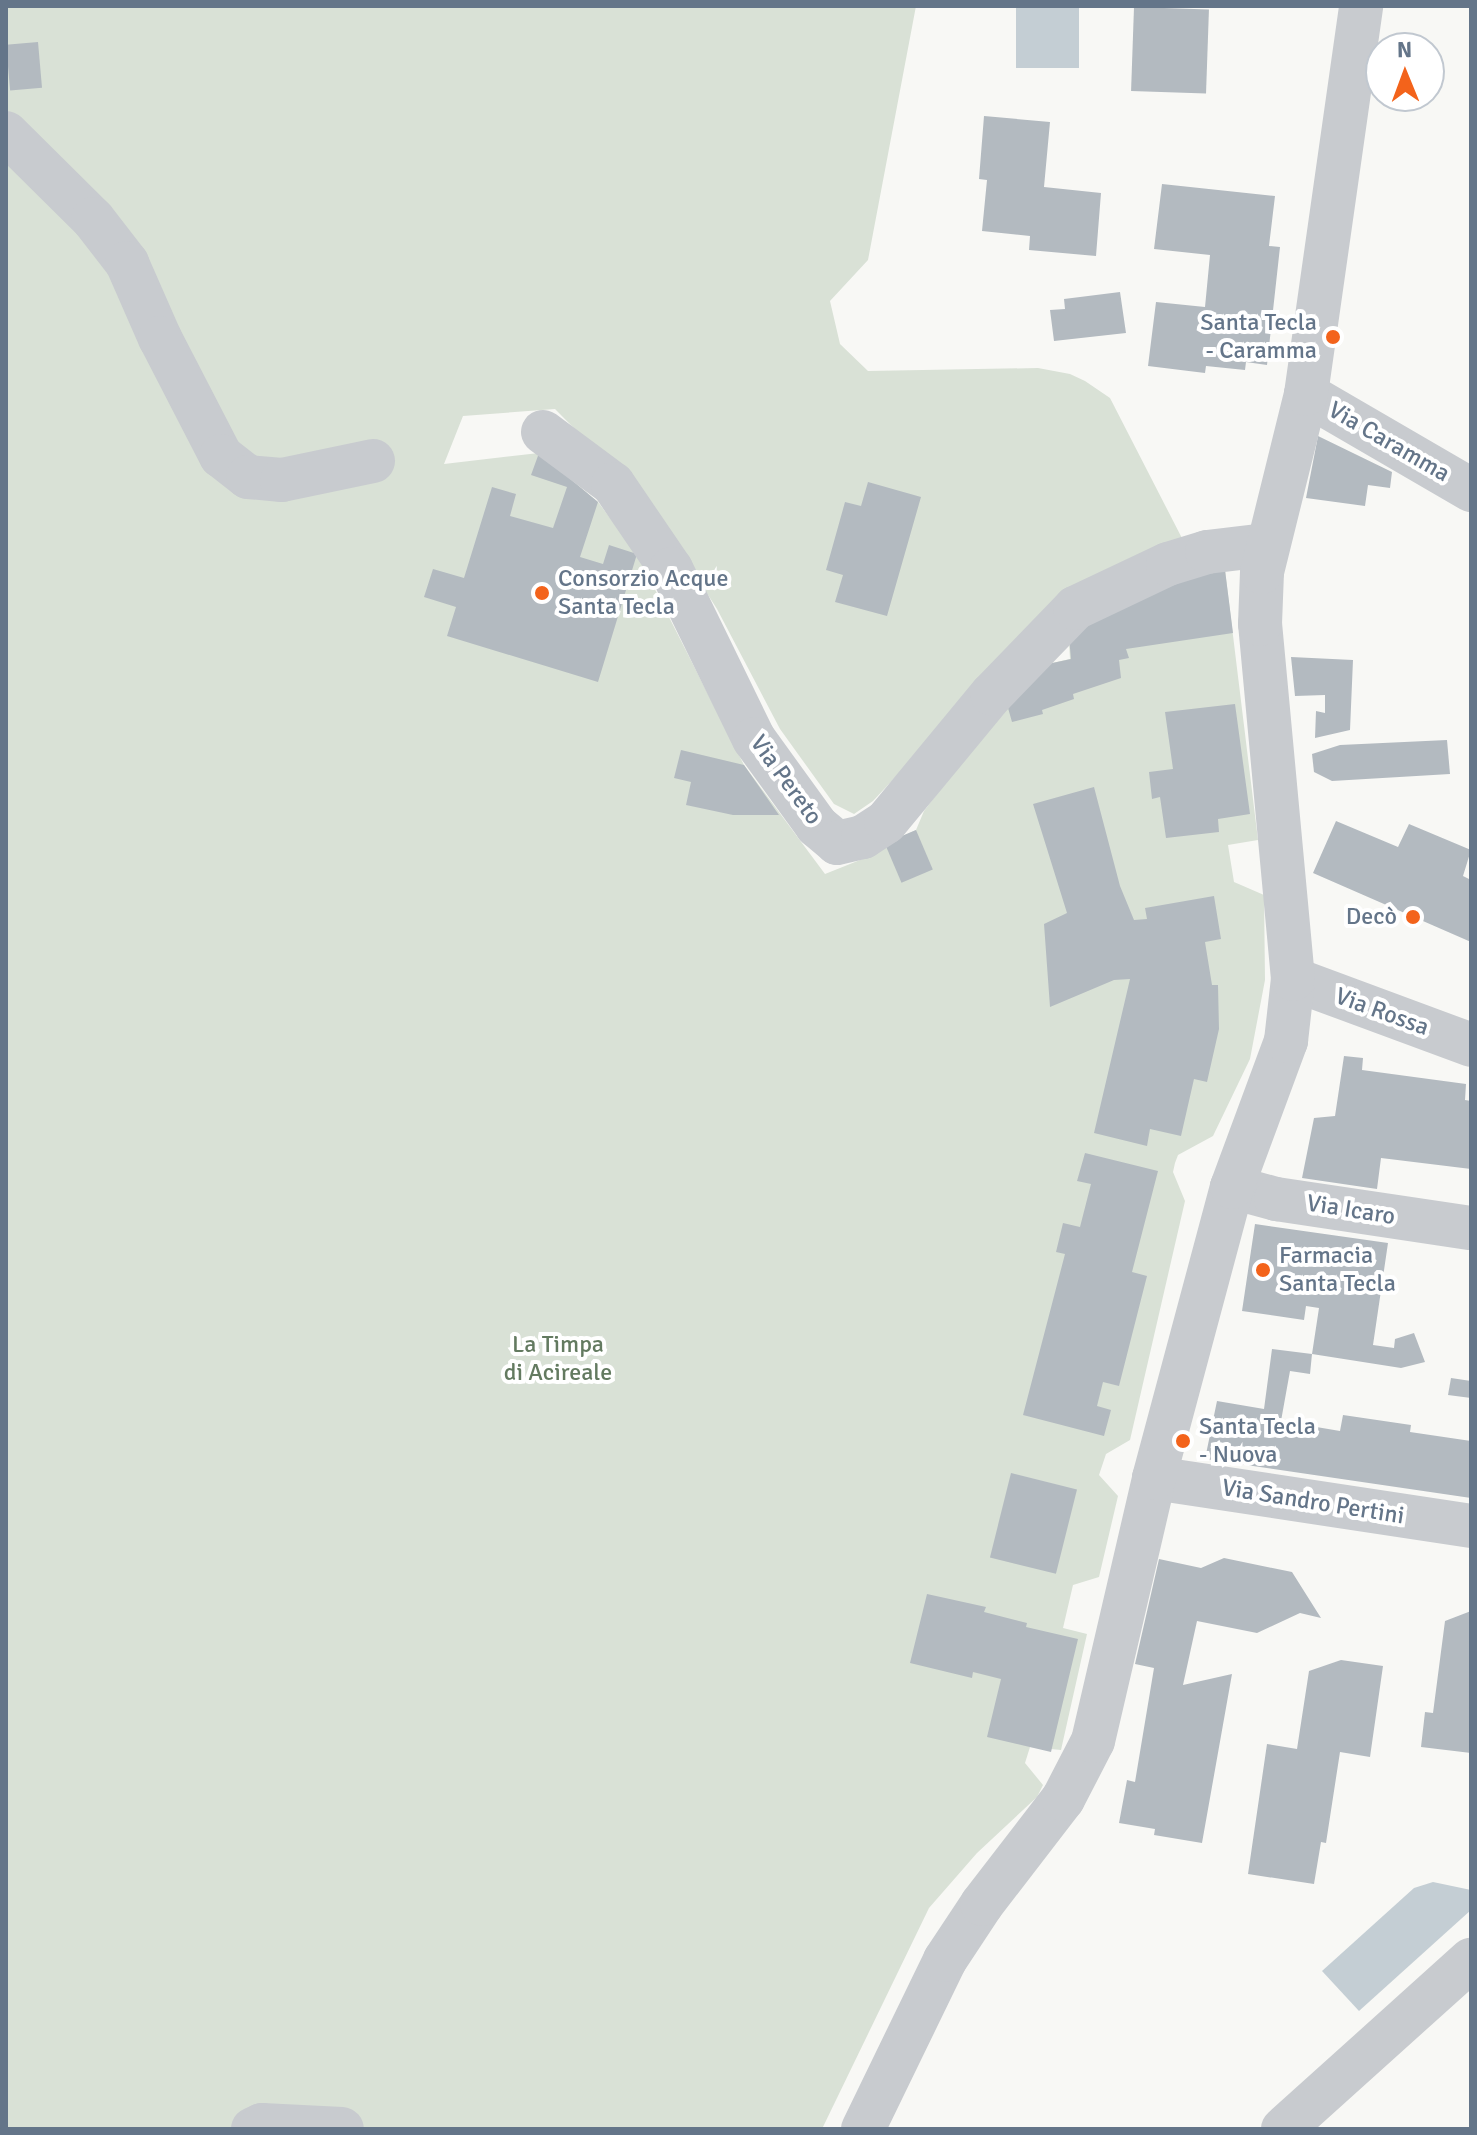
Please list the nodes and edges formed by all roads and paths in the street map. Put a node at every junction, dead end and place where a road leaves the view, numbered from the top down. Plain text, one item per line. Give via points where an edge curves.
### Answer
1 (1361, 6) edge
2 (6, 133) edge
3 (1306, 394) junction
4 (543, 432) dead end
5 (373, 461) dead end
6 (1471, 490) edge
7 (1266, 545) junction
8 (1293, 979) junction
9 (1471, 1045) edge
10 (1232, 1187) junction
11 (1471, 1228) edge
12 (1154, 1478) junction
13 (1471, 1526) edge
14 (1471, 1960) edge
15 (253, 2129) edge
16 (342, 2129) edge
17 (863, 2129) edge
18 (1283, 2129) edge

1 - 3 street
2 - 5 street via 93,219 127,263 221,456 248,477 282,480
3 - 6 street, Via Caramma
3 - 7 street
4 - 7 street, Via Pereto via 613,484 671,569 754,739 817,826 837,843 863,837 886,822 992,694 1075,608 1168,564 1207,552
7 - 8 street via 1260,624
8 - 9 street, Via Rossa
8 - 10 street via 1286,1041
10 - 11 street, Via Icaro via 1276,1199
10 - 12 street
12 - 13 street, Via Sandro Pertini
12 - 17 street via 1093,1741 1063,1799 945,1960
14 - 18 street
15 - 16 street

